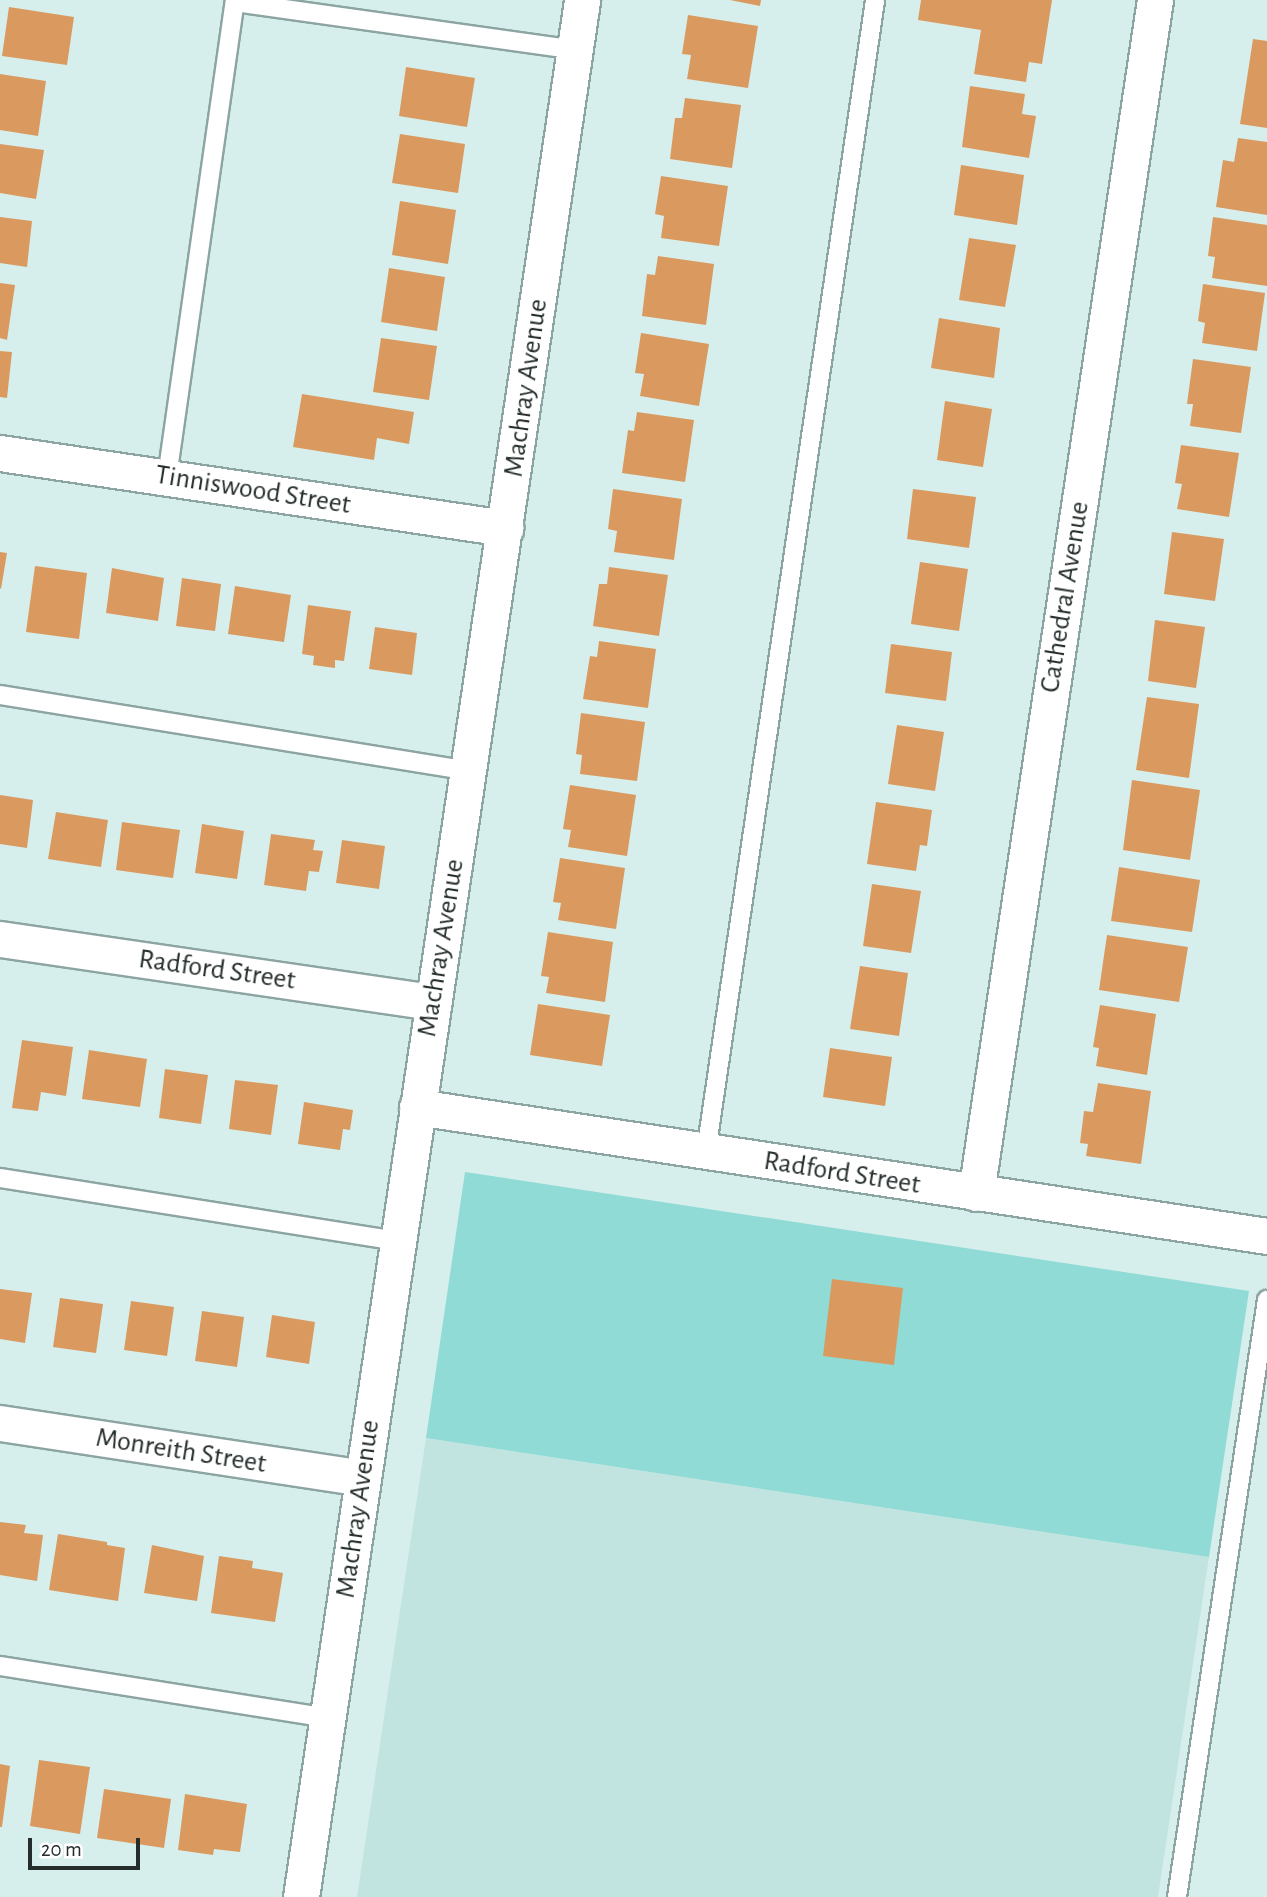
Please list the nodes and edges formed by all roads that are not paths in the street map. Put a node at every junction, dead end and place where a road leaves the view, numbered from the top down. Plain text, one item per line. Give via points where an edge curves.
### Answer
1 (582, 0) edge
2 (875, 0) edge
3 (1155, 0) edge
4 (227, 1) edge
5 (576, 50) junction
6 (0, 453) edge
7 (167, 477) junction
8 (505, 528) junction
9 (0, 695) edge
10 (468, 771) junction
11 (0, 939) edge
12 (433, 1002) junction
13 (417, 1107) junction
14 (706, 1152) junction
15 (0, 1178) edge
16 (975, 1193) junction
17 (1267, 1236) edge
18 (397, 1241) junction
19 (1267, 1300) edge
20 (0, 1423) edge
21 (362, 1478) junction
22 (0, 1666) edge
23 (329, 1718) junction
24 (301, 1897) edge
25 (1177, 1897) edge

1 - 5 street, Machray Avenue
2 - 14 lane
3 - 16 street, Cathedral Avenue
4 - 5 lane
4 - 7 lane
5 - 8 street, Machray Avenue
6 - 7 street, Tinniswood Street
7 - 8 street, Tinniswood Street
8 - 10 street, Machray Avenue
9 - 10 lane
10 - 12 street, Machray Avenue
11 - 12 street, Radford Street
12 - 13 street, Machray Avenue
13 - 14 street, Radford Street
13 - 18 street, Machray Avenue
14 - 16 street, Radford Street
15 - 18 lane
16 - 17 street, Radford Street
18 - 21 street, Machray Avenue
19 - 25 lane
20 - 21 street, Monreith Street
21 - 23 street, Machray Avenue
22 - 23 lane
23 - 24 street, Machray Avenue

